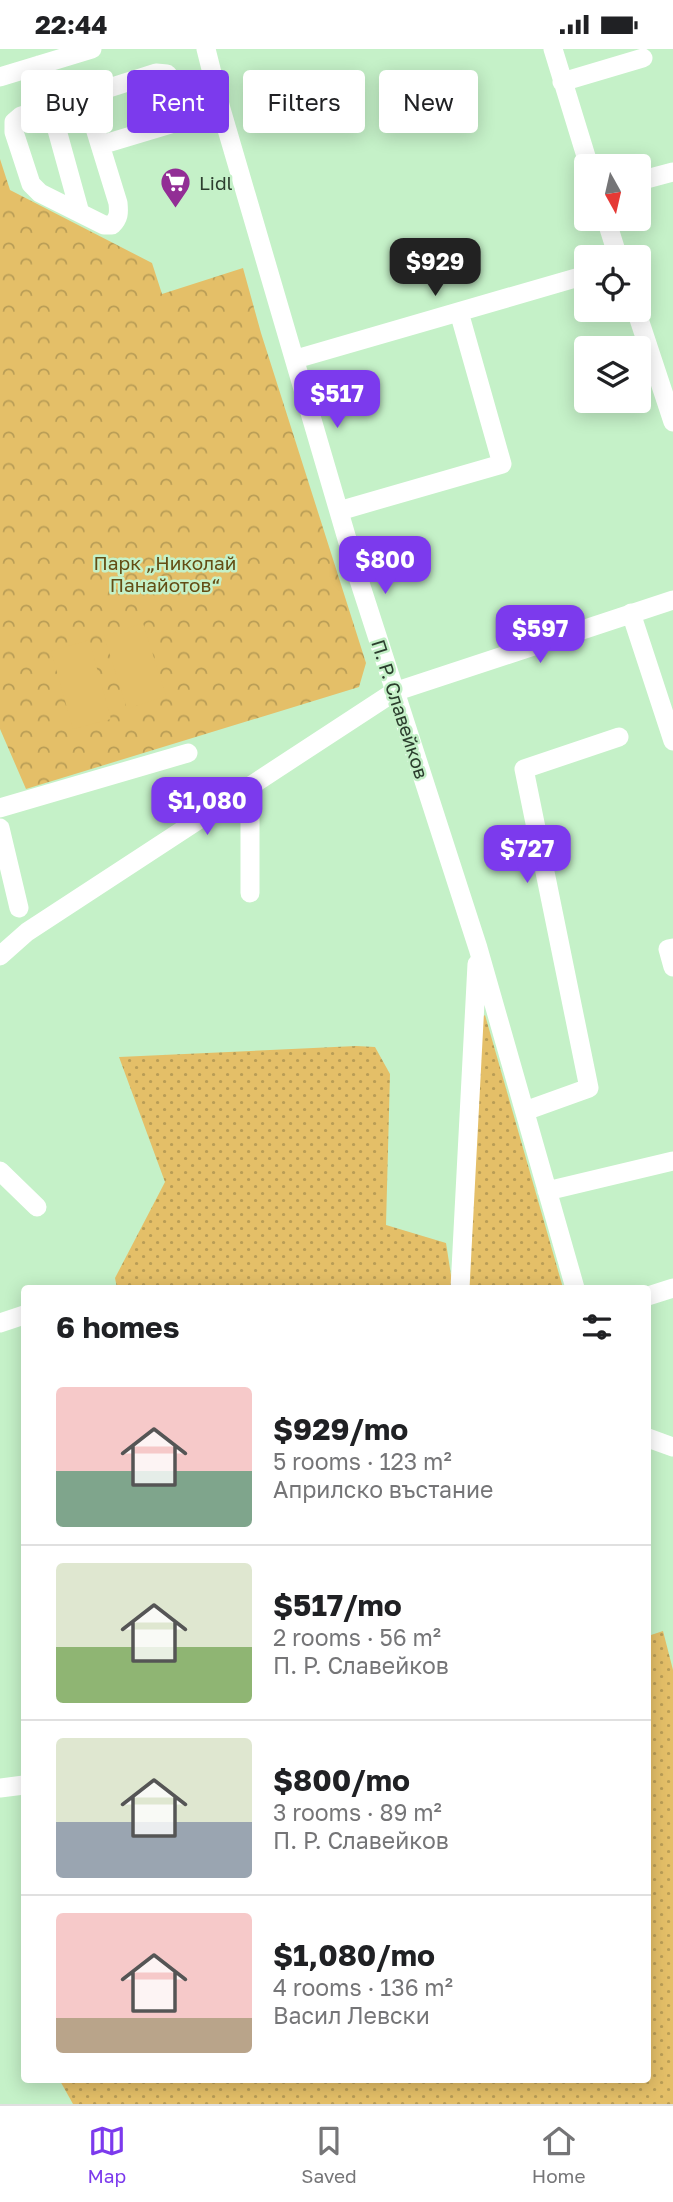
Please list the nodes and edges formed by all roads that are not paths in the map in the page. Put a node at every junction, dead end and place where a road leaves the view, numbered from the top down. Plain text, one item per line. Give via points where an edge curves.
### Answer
1 (92, 49) edge
2 (206, 49) edge
3 (553, 49) edge
4 (643, 58) dead end
5 (39, 65) junction
6 (40, 70) edge
7 (211, 70) edge
8 (0, 77) edge
9 (562, 82) junction
10 (21, 116) edge
11 (58, 133) edge
12 (97, 133) edge
13 (141, 133) edge
14 (228, 133) edge
15 (101, 145) junction
16 (585, 154) edge
17 (673, 172) edge
18 (651, 178) edge
19 (80, 213) junction
20 (574, 278) edge
21 (459, 312) junction
22 (640, 322) edge
23 (296, 359) junction
24 (673, 422) edge
25 (339, 511) junction
26 (673, 600) edge
27 (631, 613) junction
28 (394, 692) junction
29 (619, 737) dead end
30 (673, 741) edge
31 (188, 753) dead end
32 (250, 786) junction
33 (0, 808) edge
34 (0, 828) edge
35 (250, 893) dead end
36 (19, 908) dead end
37 (673, 948) edge
38 (478, 949) junction
39 (0, 956) edge
40 (673, 967) edge
41 (525, 1111) junction
42 (673, 1161) edge
43 (0, 1171) edge
44 (547, 1191) junction
45 (37, 1207) dead end
46 (460, 1285) edge
47 (574, 1285) edge
48 (673, 1288) edge
49 (651, 1295) edge
50 (21, 1316) edge
51 (0, 1323) edge
52 (651, 1439) edge
53 (673, 1447) edge
54 (21, 1784) edge
55 (0, 1788) edge

1 - 5 street
2 - 7 street, П. Р. Славейков
3 - 9 street
4 - 9 street
5 - 6 street
5 - 8 street
9 - 16 street
10 - 19 street via 14,122 14,132 31,184
11 - 19 street
12 - 15 street
13 - 15 street
14 - 23 street, П. Р. Славейков
15 - 19 street via 118,204 117,221 104,225
17 - 18 street
20 - 21 street
21 - 23 street
21 - 25 street via 502,464
22 - 24 street
23 - 25 street, П. Р. Славейков
25 - 28 street, П. Р. Славейков
26 - 27 street
27 - 28 street
27 - 30 street
28 - 32 street
28 - 38 street, П. Р. Славейков
29 - 41 street via 524,769 589,1088
31 - 33 street
32 - 35 street
32 - 39 street via 27,932
34 - 36 street
37 - 40 street via 668,949
38 - 41 street, П. Р. Славейков
38 - 46 street
41 - 44 street, П. Р. Славейков
42 - 44 street
43 - 45 street
44 - 47 street, П. Р. Славейков
48 - 49 street
50 - 51 street
52 - 53 street
54 - 55 street

